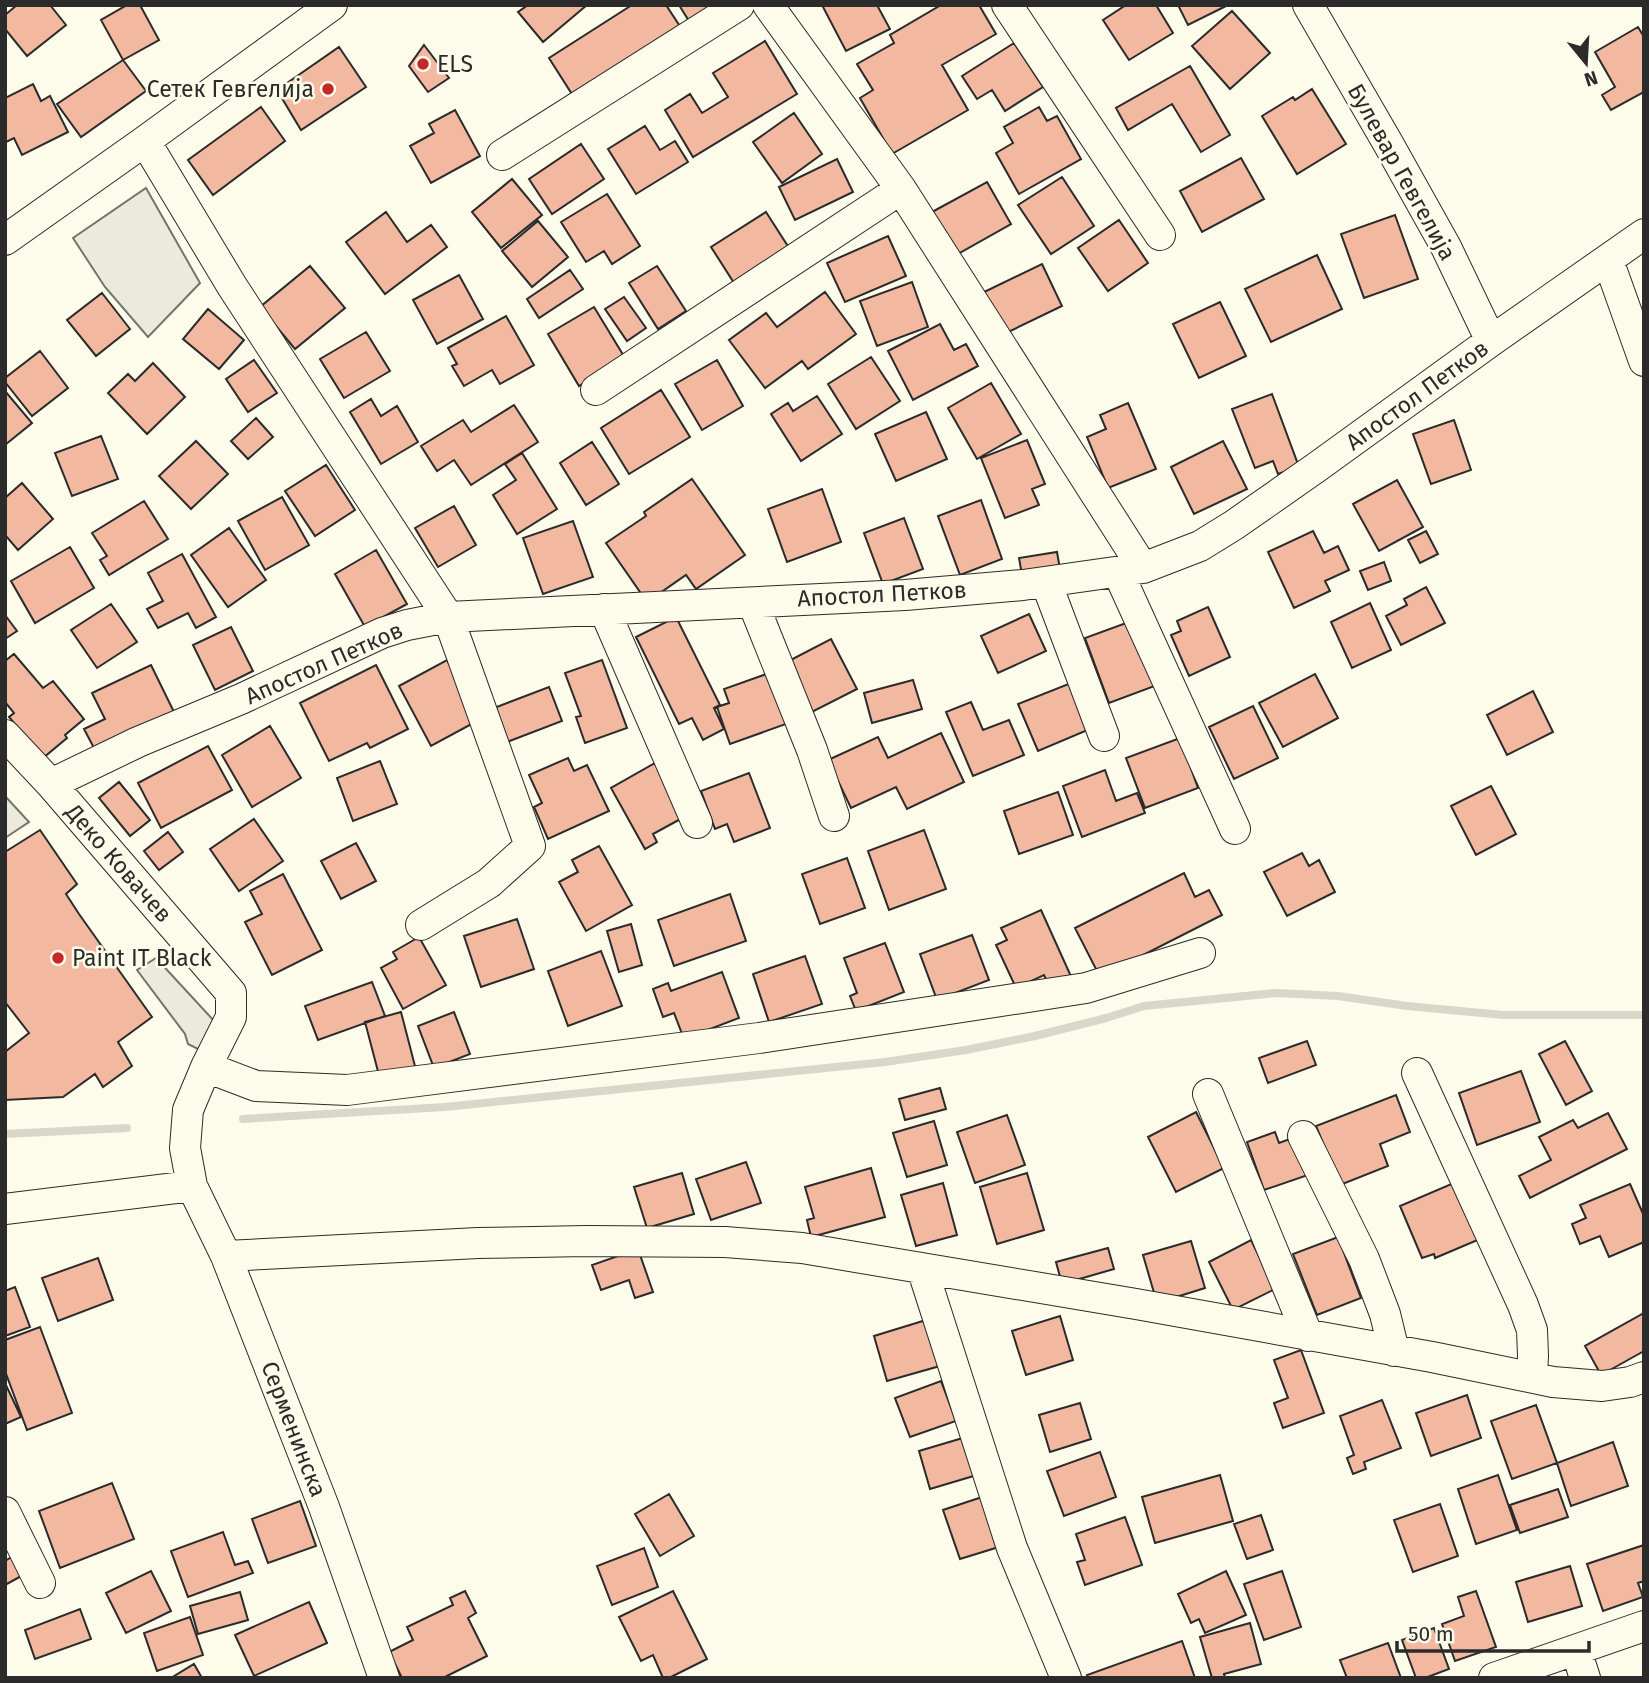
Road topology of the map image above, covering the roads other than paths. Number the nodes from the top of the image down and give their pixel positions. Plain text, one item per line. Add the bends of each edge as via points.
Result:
1 (332, 5) edge
2 (739, 5) edge
3 (768, 5) edge
4 (1007, 5) edge
5 (1308, 5) edge
6 (145, 141) junction
7 (502, 155) dead end
8 (901, 189) junction
9 (1644, 234) edge
10 (1160, 235) dead end
11 (5, 240) edge
12 (1608, 260) junction
13 (1491, 341) junction
14 (1644, 361) edge
15 (596, 390) dead end
16 (1130, 570) junction
17 (1046, 582) junction
18 (753, 603) junction
19 (604, 608) junction
20 (448, 617) junction
21 (5, 735) edge
22 (1104, 736) dead end
23 (51, 784) junction
24 (834, 816) dead end
25 (696, 823) dead end
26 (1235, 829) dead end
27 (421, 925) dead end
28 (1200, 953) dead end
29 (231, 993) joint
30 (206, 1067) junction
31 (1417, 1073) dead end
32 (1208, 1094) dead end
33 (1303, 1136) dead end
34 (192, 1186) junction
35 (5, 1209) edge
36 (226, 1256) junction
37 (922, 1268) junction
38 (1308, 1336) junction
39 (1394, 1351) junction
40 (1532, 1376) junction
41 (1644, 1377) edge
42 (5, 1512) edge
43 (40, 1583) dead end
44 (1644, 1626) edge
45 (1581, 1664) edge
46 (384, 1678) edge
47 (1066, 1678) edge
48 (1494, 1678) edge

1 - 6 street
2 - 7 street
3 - 8 street
4 - 10 street
5 - 13 street, Булевар Гевгелија via 1447,247
6 - 11 street
6 - 20 street via 240,297
8 - 15 street
8 - 16 street
9 - 12 street, Апостол Петков
12 - 13 street, Апостол Петков
12 - 14 street
13 - 16 street, Апостол Петков via 1234,525 1200,546
16 - 17 street, Апостол Петков
16 - 26 street
17 - 18 street, Апостол Петков
17 - 22 street
18 - 19 street, Апостол Петков
18 - 24 street
19 - 20 street, Апостол Петков
19 - 25 street
20 - 23 street, Апостол Петков via 382,633
20 - 27 street via 530,846 489,883
21 - 23 street, Деко Ковачев
23 - 29 street, Деко Ковачев
28 - 30 street via 1086,988 758,1038 347,1090 256,1086
29 - 30 street, Серменинска via 231,1017
30 - 34 street, Серменинска via 186,1126
31 - 40 street via 1523,1304 1532,1329
32 - 38 street
33 - 39 street via 1364,1259
34 - 35 street
34 - 36 street, Серменинска
36 - 37 street via 478,1243 724,1242 802,1248
36 - 46 street, Серменинска via 324,1507
37 - 38 street
37 - 47 street via 1012,1548
38 - 39 street
39 - 40 street
40 - 41 street via 1602,1387
42 - 43 street
44 - 45 street
45 - 48 street

